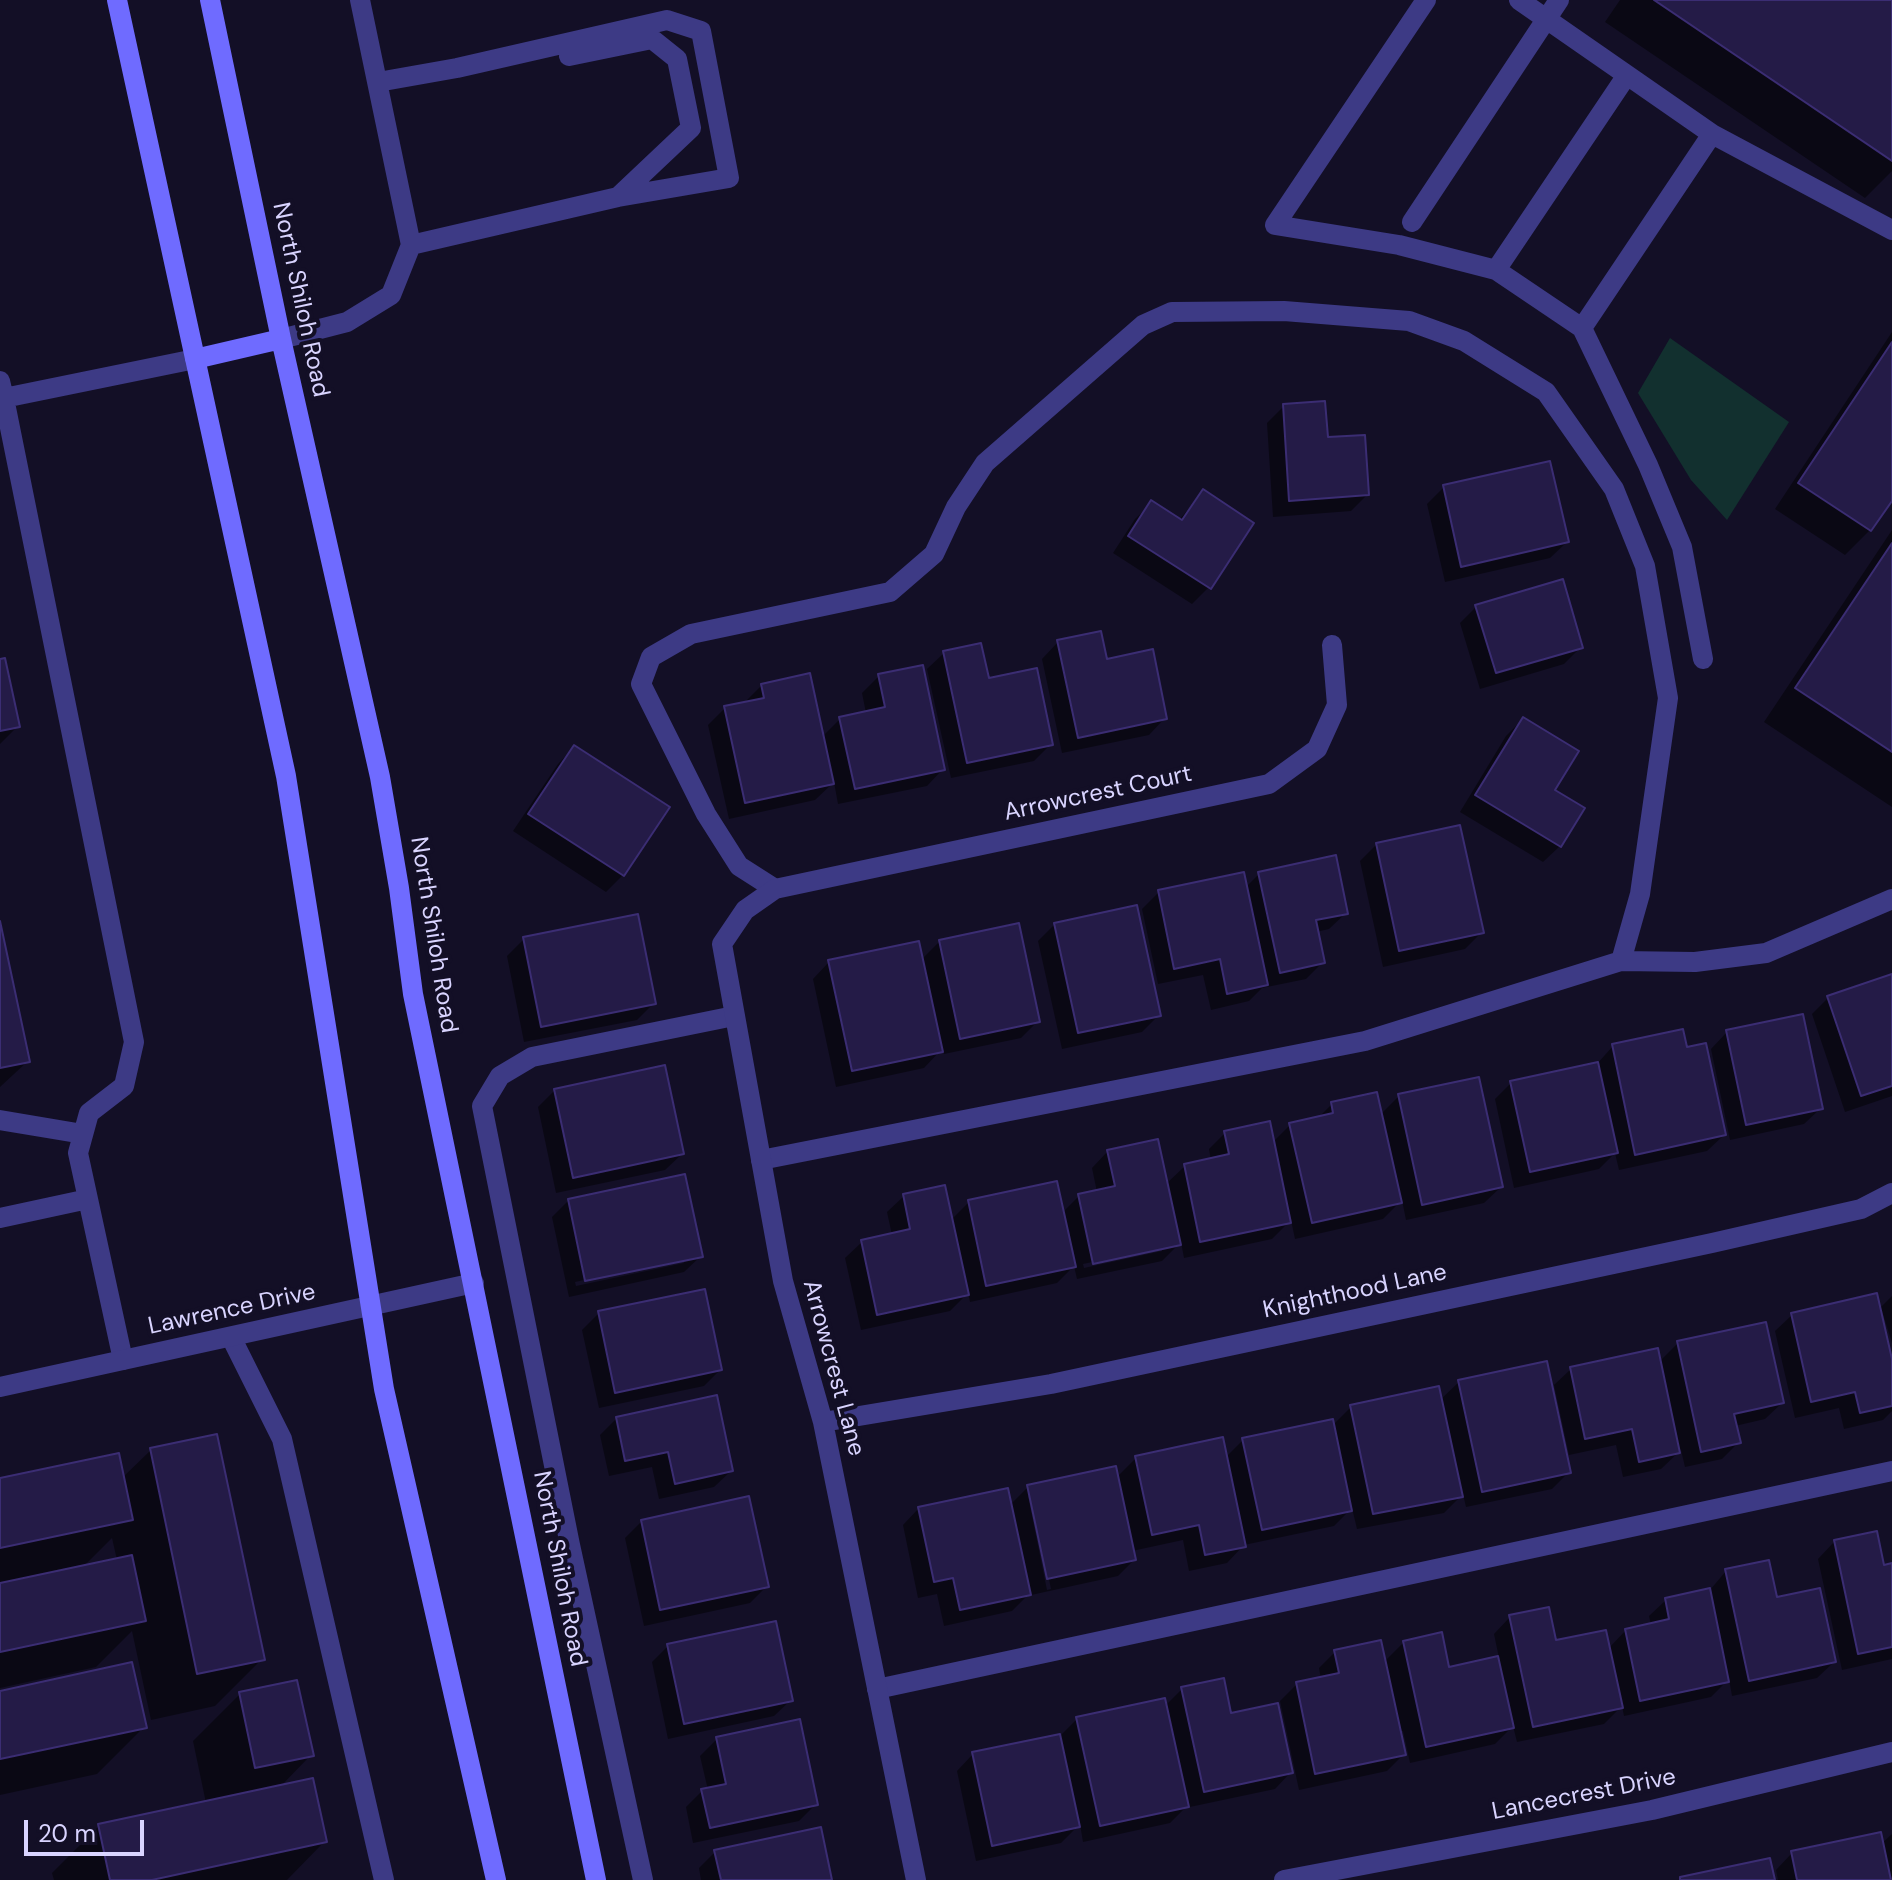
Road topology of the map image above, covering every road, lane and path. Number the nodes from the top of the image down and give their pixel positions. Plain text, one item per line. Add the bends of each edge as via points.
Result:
1 (117, 0) edge
2 (210, 0) edge
3 (360, 0) edge
4 (1426, 0) edge
5 (1519, 0) edge
6 (1559, 0) edge
7 (1547, 19) junction
8 (457, 68) junction
9 (1627, 75) junction
10 (378, 82) junction
11 (1712, 134) junction
12 (618, 197) junction
13 (1412, 222) dead end
14 (1892, 230) edge
15 (411, 245) junction
16 (1496, 270) junction
17 (1582, 328) junction
18 (281, 339) junction
19 (195, 359) junction
20 (2, 390) edge
21 (1332, 645) dead end
22 (1703, 659) dead end
23 (775, 889) junction
24 (1892, 899) edge
25 (1621, 961) junction
26 (734, 1016) junction
27 (0, 1120) edge
28 (83, 1134) junction
29 (761, 1160) junction
30 (1892, 1193) edge
31 (88, 1199) junction
32 (0, 1218) edge
33 (474, 1283) junction
34 (369, 1306) junction
35 (231, 1337) junction
36 (123, 1360) junction
37 (0, 1387) edge
38 (823, 1422) junction
39 (1892, 1471) edge
40 (877, 1689) junction
41 (1892, 1752) edge
42 (384, 1880) edge
43 (496, 1880) edge
44 (596, 1880) edge
45 (643, 1880) edge
46 (916, 1880) edge
47 (1284, 1880) edge

1 - 19 main road
2 - 18 main road, North Shiloh Road
3 - 10 street
4 - 16 street via 1275,225 1399,245
5 - 7 street
6 - 7 street
7 - 9 street
7 - 13 street
8 - 10 street
8 - 12 street via 497,71 652,39 665,49 677,59 691,128
8 - 12 street via 667,20 701,31 729,178
9 - 11 street
9 - 16 street
10 - 15 street
11 - 14 street
11 - 17 street
12 - 15 street
15 - 18 street via 391,295 347,322
16 - 17 street
17 - 22 street via 1682,547
18 - 19 main road
18 - 33 main road, North Shiloh Road via 380,777 413,994
19 - 20 street
19 - 34 main road via 286,776
20 - 28 street via 134,1042 124,1086 89,1113
21 - 23 street, Arrowcrest Court via 1337,705 1317,749 1269,784
23 - 25 street via 739,866 706,814 641,684 651,657 691,634 890,592 934,554 985,463 1143,325 1172,312 1284,311 1409,321 1464,341 1546,392 1614,489 1645,566 1668,698 1640,894
23 - 26 street, Arrowcrest Lane via 745,910 722,944
24 - 25 street via 1766,953 1695,962
25 - 29 street via 1365,1041
26 - 29 street, Arrowcrest Lane
26 - 45 street via 532,1057 500,1076 482,1106
27 - 28 street
28 - 31 street via 78,1153
29 - 38 street, Arrowcrest Lane via 783,1281
30 - 38 street, Knighthood Lane via 1861,1209 1697,1246 1051,1384
31 - 32 street
31 - 36 street
33 - 34 street, Lawrence Drive
33 - 44 main road, North Shiloh Road
34 - 35 street, Lawrence Drive
34 - 43 main road
35 - 36 street, Lawrence Drive
35 - 42 street via 282,1439
36 - 37 street, Lawrence Drive
38 - 40 street, Arrowcrest Lane
39 - 40 street
40 - 46 street, Arrowcrest Lane
41 - 47 street, Lancecrest Drive via 1652,1810

